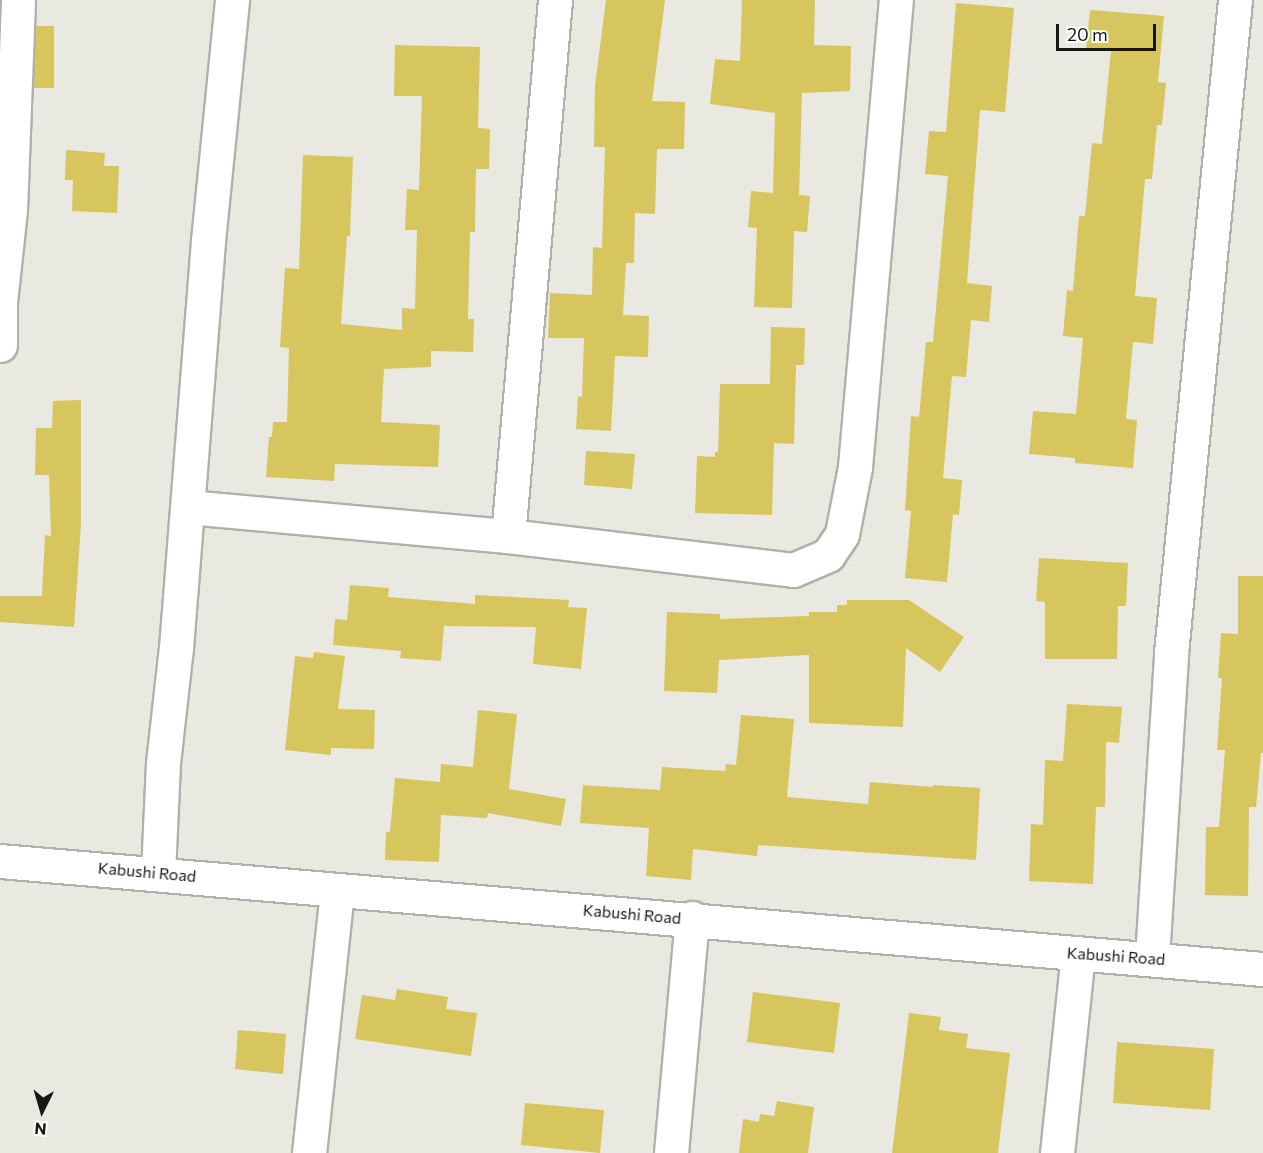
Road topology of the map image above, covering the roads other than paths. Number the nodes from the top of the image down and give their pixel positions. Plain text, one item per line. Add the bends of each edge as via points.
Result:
1 (18, 0) edge
2 (232, 0) edge
3 (555, 0) edge
4 (896, 0) edge
5 (1235, 0) edge
6 (7, 82) edge
7 (0, 345) edge
8 (188, 507) junction
9 (508, 536) junction
10 (0, 861) edge
11 (158, 873) junction
12 (337, 890) junction
13 (692, 918) junction
14 (1078, 954) junction
15 (1152, 958) junction
16 (1263, 969) edge
17 (309, 1153) edge
18 (671, 1153) edge
19 (1057, 1153) edge

1 - 6 street
2 - 8 street
3 - 9 street
4 - 9 street via 855,467 842,534 828,555 793,570
5 - 15 street via 1171,653
6 - 7 street via 10,210 0,302
8 - 9 street
8 - 11 street via 163,764
10 - 11 street, Kabushi Road
11 - 12 street, Kabushi Road
12 - 13 street, Kabushi Road
12 - 17 street
13 - 14 street, Kabushi Road
13 - 18 street
14 - 15 street, Kabushi Road
14 - 19 street
15 - 16 street, Kabushi Road

